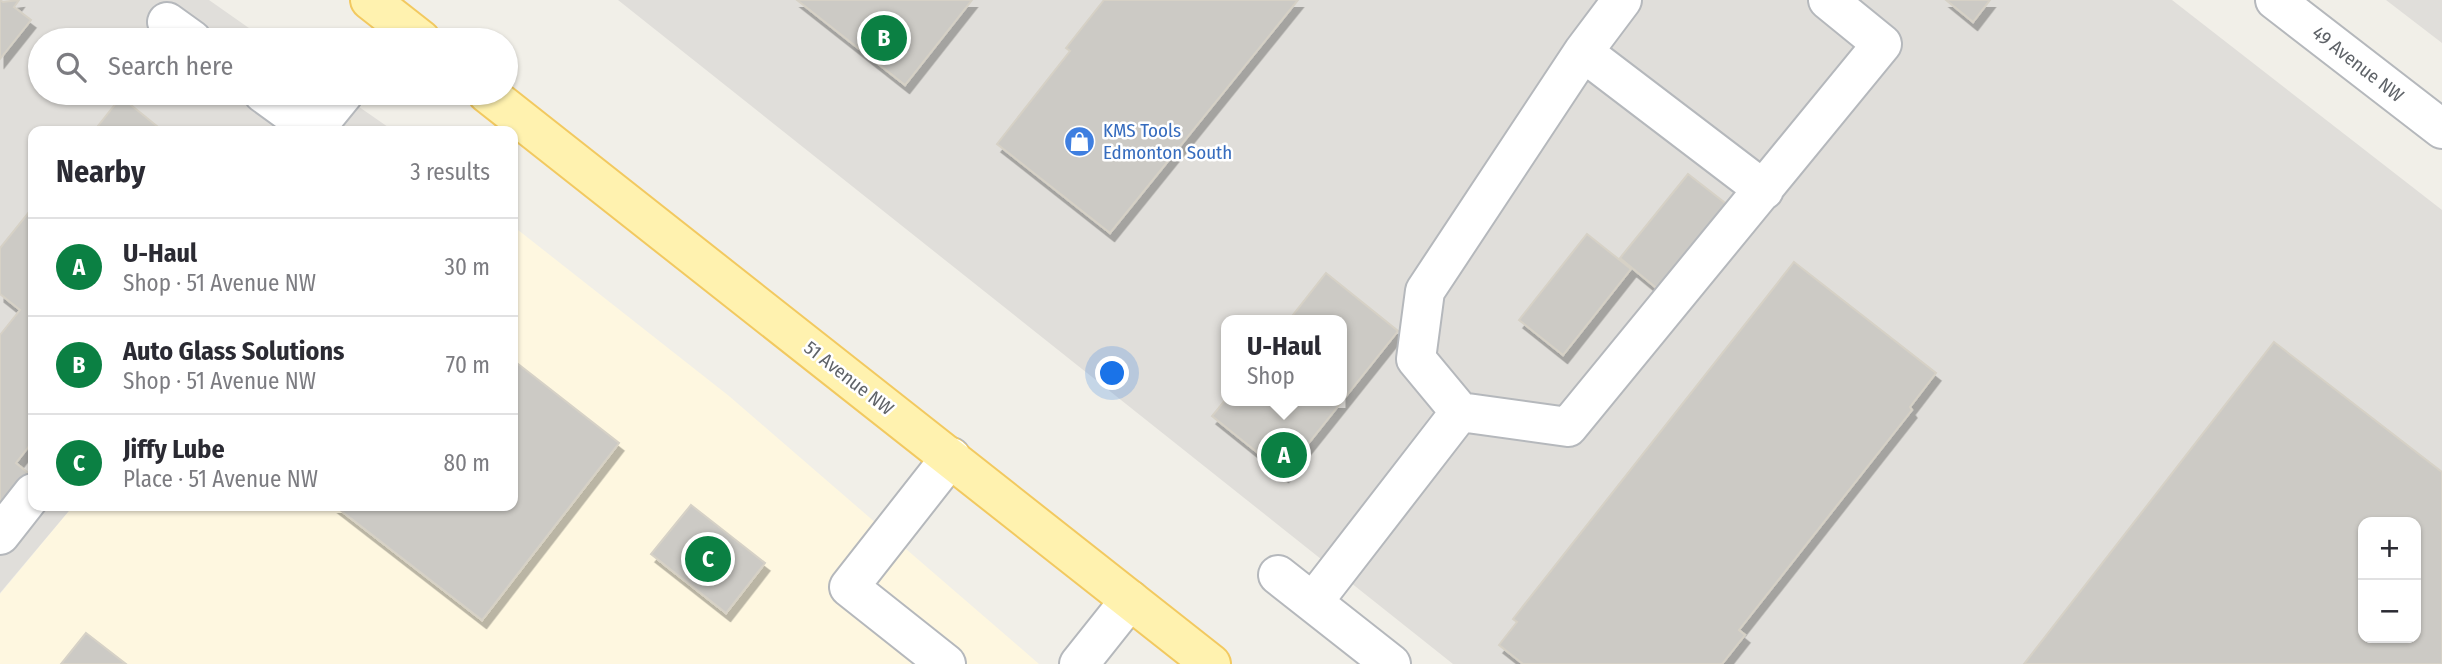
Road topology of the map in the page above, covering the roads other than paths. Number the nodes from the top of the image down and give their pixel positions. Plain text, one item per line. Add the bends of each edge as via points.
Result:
1 (1622, 0) edge
2 (1828, 0) edge
3 (2275, 0) edge
4 (1583, 52) junction
5 (279, 105) edge
6 (335, 105) edge
7 (502, 105) edge
8 (2437, 115) edge
9 (307, 126) edge
10 (318, 126) edge
11 (1764, 190) junction
12 (1460, 412) junction
13 (951, 457) junction
14 (28, 499) edge
15 (0, 535) edge
16 (1278, 575) dead end
17 (1130, 600) junction
18 (1313, 602) junction
19 (1201, 661) edge
20 (946, 664) edge
21 (1079, 664) edge
22 (1391, 664) edge

1 - 4 street
2 - 11 street via 1882,44
3 - 8 street, 49 Avenue NW
4 - 11 street
4 - 12 street via 1425,290 1416,359
5 - 9 street
6 - 10 street
7 - 13 main road, 51 Avenue NW
11 - 12 street via 1567,427
12 - 18 street
13 - 17 main road, 51 Avenue NW
13 - 20 street via 849,587
14 - 15 street
16 - 18 street
17 - 19 main road, 51 Avenue NW
17 - 21 street
18 - 22 street

